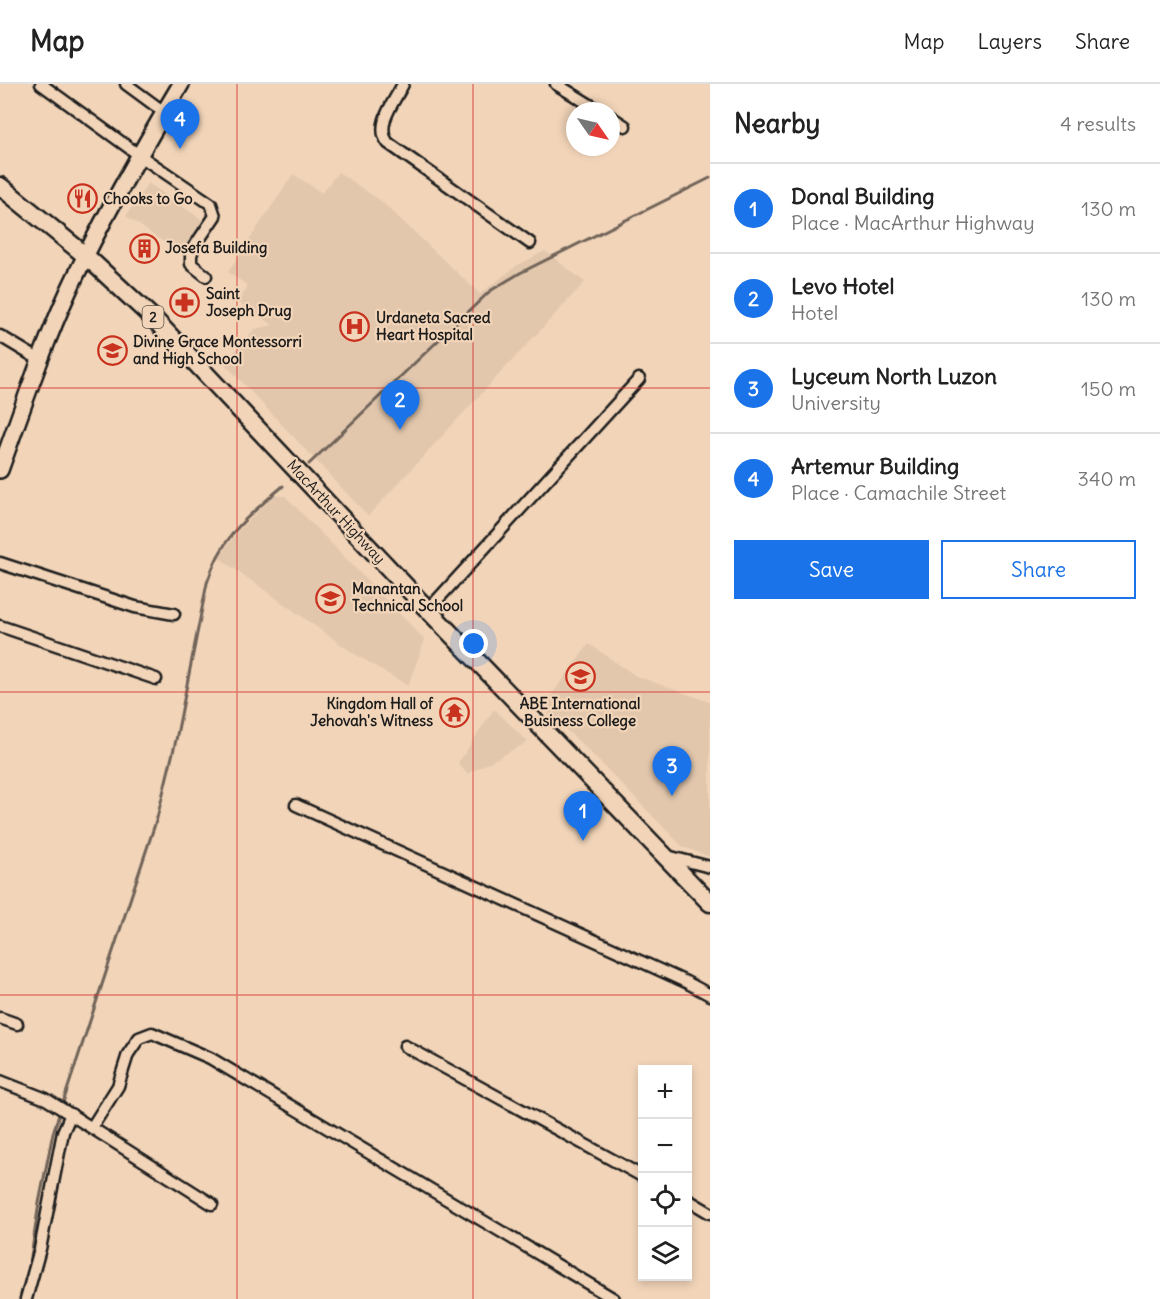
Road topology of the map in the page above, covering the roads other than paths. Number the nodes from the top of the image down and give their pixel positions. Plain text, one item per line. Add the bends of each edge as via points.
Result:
1 (41, 84) edge
2 (126, 84) edge
3 (181, 84) edge
4 (403, 84) edge
5 (556, 84) edge
6 (574, 88) edge
7 (590, 102) edge
8 (164, 112) junction
9 (620, 123) edge
10 (625, 126) dead end
11 (139, 155) junction
12 (0, 186) edge
13 (530, 243) dead end
14 (86, 256) junction
15 (206, 276) dead end
16 (0, 336) edge
17 (40, 360) junction
18 (639, 379) dead end
19 (0, 470) edge
20 (0, 563) edge
21 (428, 610) junction
22 (174, 614) dead end
23 (0, 626) edge
24 (156, 680) dead end
25 (296, 805) dead end
26 (664, 855) junction
27 (710, 867) edge
28 (710, 903) edge
29 (710, 995) edge
30 (0, 1017) edge
31 (17, 1024) dead end
32 (405, 1046) dead end
33 (0, 1082) edge
34 (68, 1113) junction
35 (92, 1127) junction
36 (638, 1174) edge
37 (692, 1203) edge
38 (212, 1204) dead end
39 (710, 1213) edge
40 (26, 1299) edge
41 (614, 1299) edge

1 - 11 street
2 - 8 street
3 - 8 main road
4 - 13 street via 383,126 388,143
5 - 6 street
6 - 7 street
8 - 11 main road
9 - 10 street
11 - 14 main road
11 - 15 street via 214,208 215,216 191,255 191,264
12 - 14 main road, MacArthur Highway / 2
14 - 17 main road
14 - 21 main road, MacArthur Highway / 2 via 156,321
16 - 17 street
17 - 19 main road
18 - 21 street
20 - 22 street via 135,607
21 - 26 main road, MacArthur Highway / 2
23 - 24 street
25 - 29 street
26 - 27 street
26 - 28 main road, MacArthur Highway / 2
30 - 31 street
32 - 36 street
33 - 34 street via 46,1098
34 - 35 street
34 - 40 street
35 - 38 street
35 - 41 street via 118,1086 128,1054 139,1038 152,1033 210,1058
37 - 39 street

